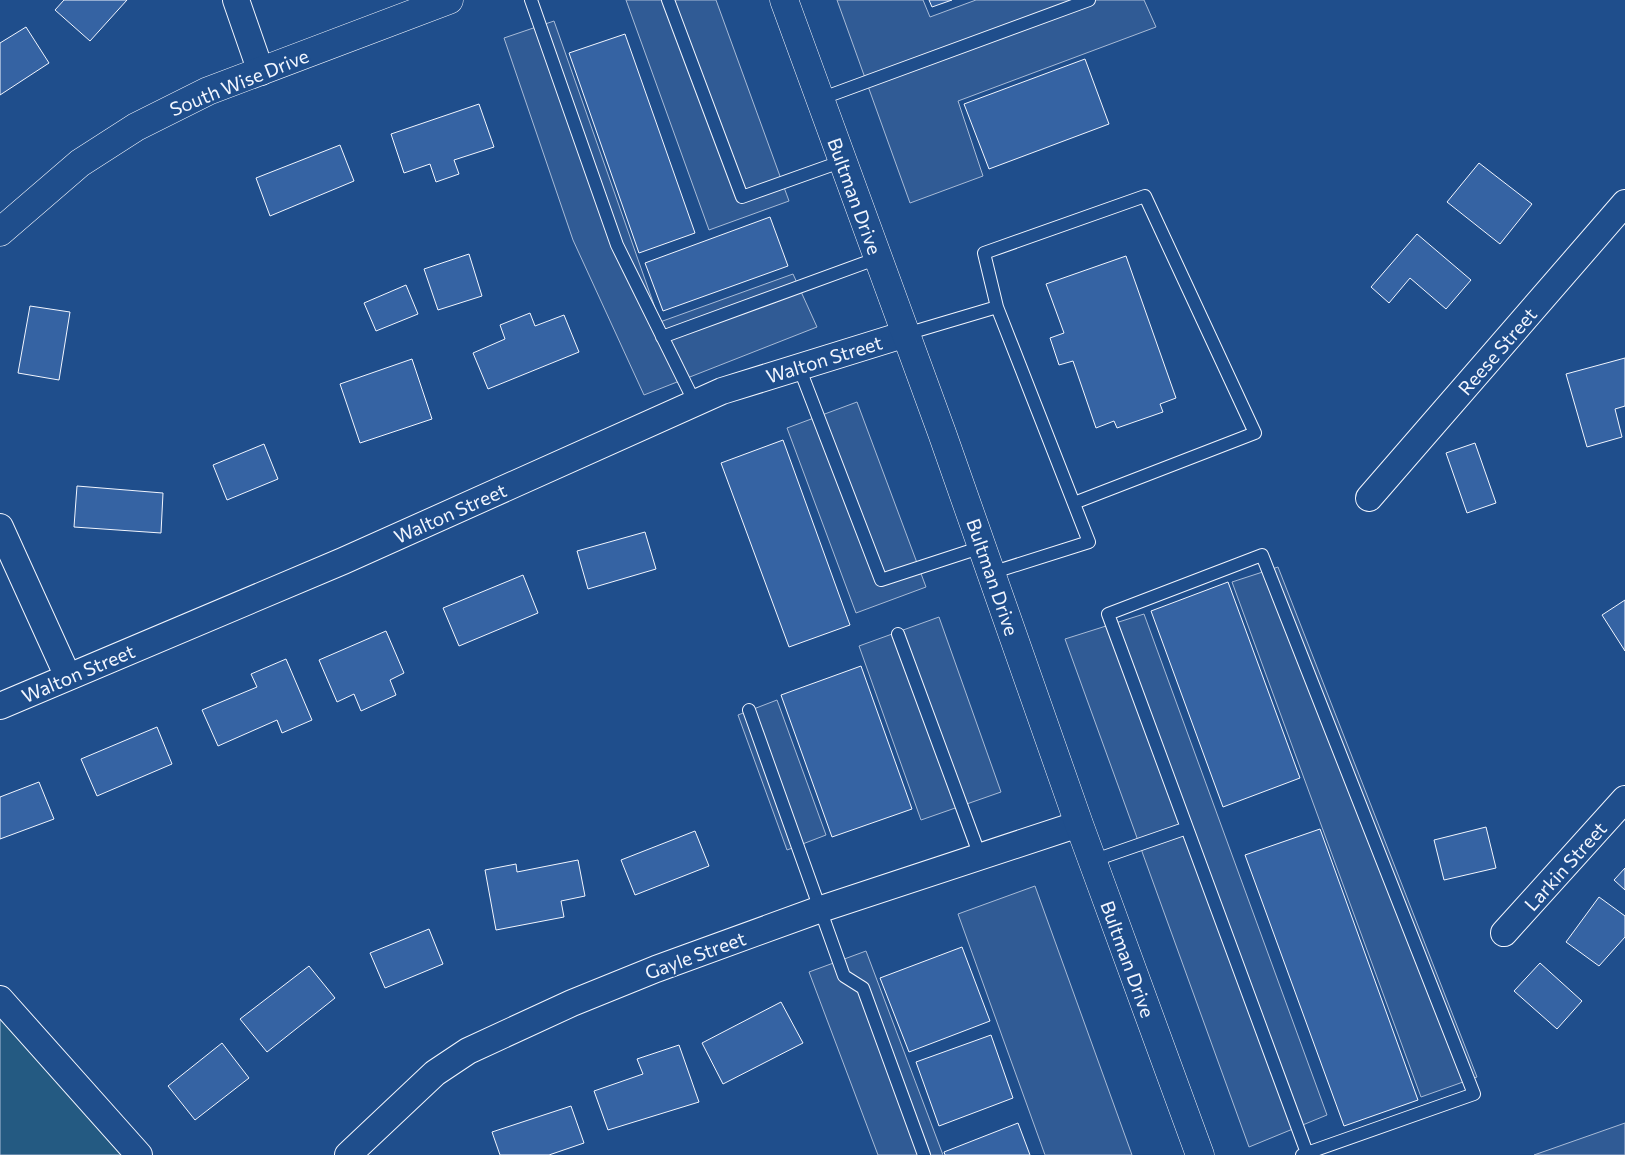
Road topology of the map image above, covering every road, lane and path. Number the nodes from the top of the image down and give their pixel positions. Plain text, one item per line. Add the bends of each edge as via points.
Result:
1 (236, 0) edge
2 (449, 0) edge
3 (531, 0) edge
4 (668, 0) edge
5 (784, 0) edge
6 (1090, 0) edge
7 (261, 72) junction
8 (820, 99) junction
9 (843, 161) junction
10 (1625, 203) edge
11 (0, 232) edge
12 (878, 258) junction
13 (997, 307) junction
14 (906, 334) junction
15 (662, 337) junction
16 (799, 367) junction
17 (695, 403) junction
18 (1369, 498) dead end
19 (1074, 504) junction
20 (0, 527) edge
21 (982, 547) junction
22 (991, 574) junction
23 (898, 634) dead end
24 (68, 677) junction
25 (0, 706) edge
26 (749, 710) dead end
27 (1625, 799) edge
28 (1079, 824) junction
29 (1188, 828) junction
30 (980, 856) junction
31 (1092, 861) junction
32 (821, 909) junction
33 (1504, 933) dead end
34 (0, 999) edge
35 (1305, 1154) edge
36 (139, 1155) edge
37 (348, 1155) edge
38 (924, 1155) edge
39 (1200, 1155) edge

1 - 7 street
2 - 7 main road, South Wise Drive
3 - 15 lane via 616,246
4 - 9 lane via 742,197
5 - 8 main road, Bultman Drive
6 - 8 lane
7 - 11 main road, South Wise Drive via 208,91 136,128 80,163
8 - 9 main road, Bultman Drive
9 - 12 main road, Bultman Drive
10 - 18 street, Reese Street
12 - 14 main road, Bultman Drive
12 - 15 lane
13 - 14 lane
13 - 19 lane
13 - 19 lane via 984,254 1145,196 1255,433
14 - 16 street, Walton Street
14 - 21 main road, Bultman Drive
15 - 17 lane
16 - 17 street, Walton Street via 722,391
16 - 21 lane via 881,580
17 - 24 street, Walton Street via 344,562
19 - 22 lane via 1089,542
20 - 24 street
21 - 22 main road, Bultman Drive
22 - 28 main road, Bultman Drive
23 - 30 lane
24 - 25 street, Walton Street
26 - 32 lane
27 - 33 street, Larkin Street
28 - 30 street, Gayle Street
28 - 31 main road, Bultman Drive
29 - 31 lane
29 - 35 lane
29 - 35 lane via 1108,614 1262,555 1474,1094
30 - 32 street, Gayle Street
31 - 39 main road, Bultman Drive
32 - 37 street, Gayle Street via 647,972 468,1051 435,1073
32 - 38 lane via 844,976 863,988
34 - 36 street

